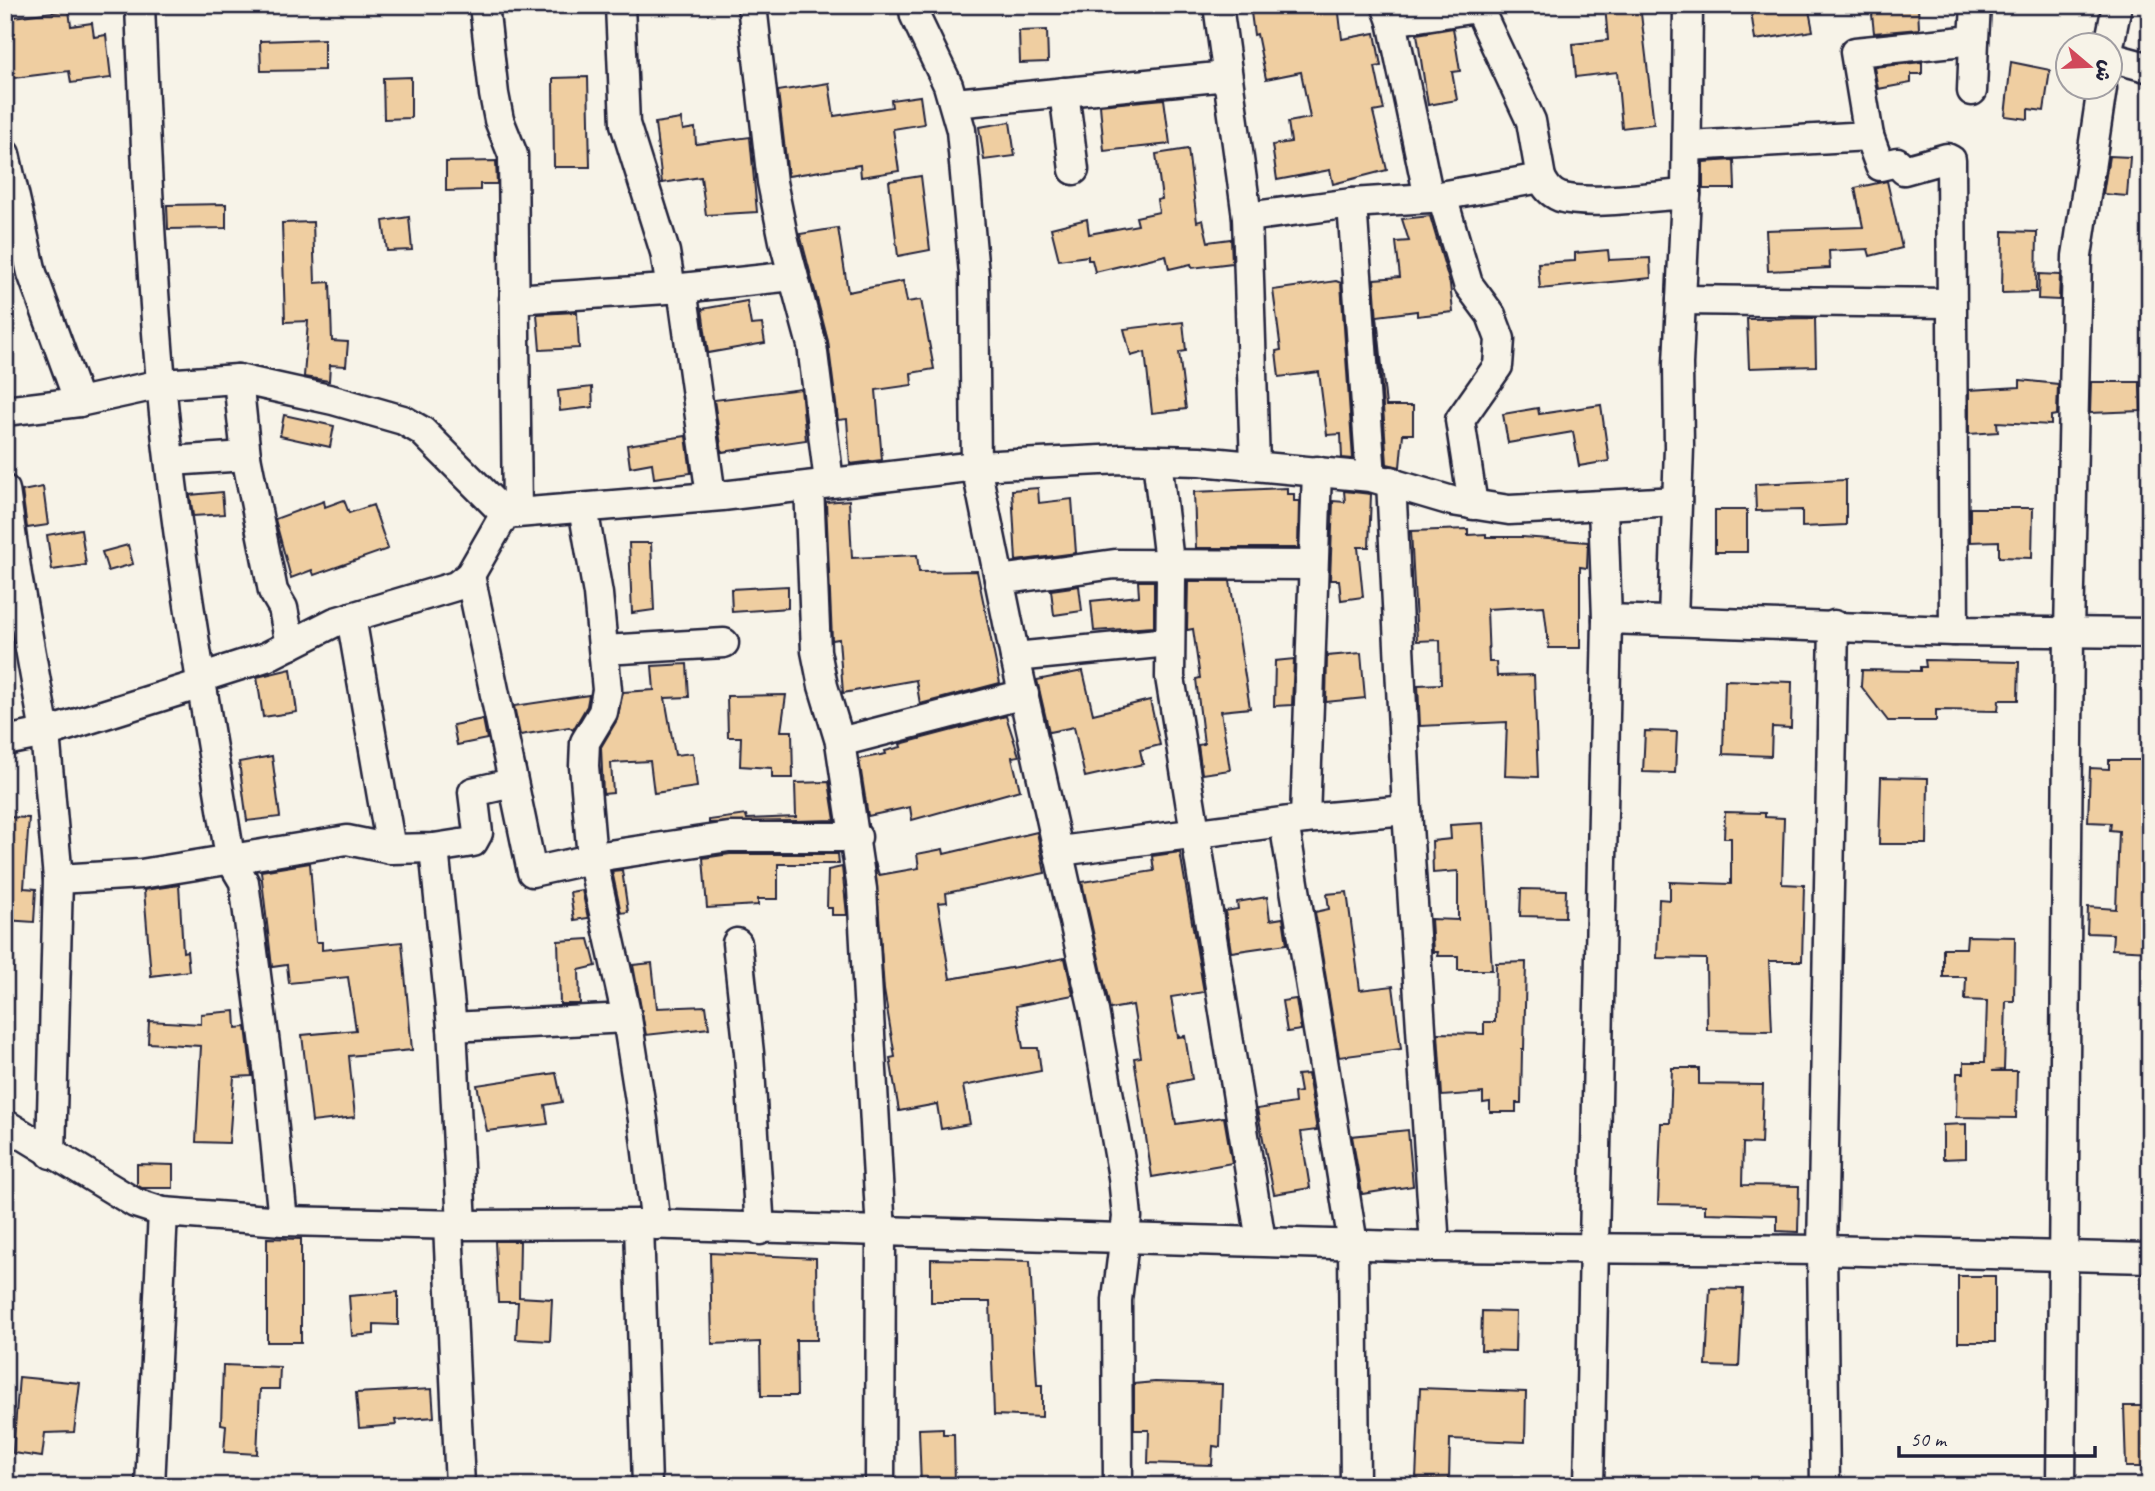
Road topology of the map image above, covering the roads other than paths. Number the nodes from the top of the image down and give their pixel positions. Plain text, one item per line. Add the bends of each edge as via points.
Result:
1 (140, 5) edge
2 (484, 5) edge
3 (620, 5) edge
4 (752, 5) edge
5 (913, 5) edge
6 (1218, 5) edge
7 (1688, 5) edge
8 (1976, 5) edge
9 (2116, 5) edge
10 (1477, 7) edge
11 (1389, 13) edge
12 (2111, 32) edge
13 (1974, 40) junction
14 (2124, 61) edge
15 (2150, 68) edge
16 (1227, 76) junction
17 (1972, 91) dead end
18 (1064, 92) junction
19 (2100, 102) edge
20 (955, 103) junction
21 (1869, 136) junction
22 (1688, 146) junction
23 (5, 154) edge
24 (1074, 170) dead end
25 (1541, 178) junction
26 (1686, 194) junction
27 (1436, 197) junction
28 (1352, 203) junction
29 (1247, 217) junction
30 (793, 276) junction
31 (676, 288) junction
32 (514, 299) junction
33 (1681, 300) junction
34 (1950, 303) junction
35 (238, 379) junction
36 (161, 384) junction
37 (79, 402) junction
38 (5, 411) edge
39 (246, 456) junction
40 (1157, 460) junction
41 (171, 461) junction
42 (976, 466) junction
43 (1255, 466) junction
44 (1317, 471) junction
45 (1381, 479) junction
46 (819, 484) junction
47 (5, 490) edge
48 (711, 496) junction
49 (1677, 501) junction
50 (1474, 505) junction
51 (1603, 507) junction
52 (583, 508) junction
53 (510, 514) junction
54 (1168, 564) junction
55 (1314, 565) junction
56 (470, 575) junction
57 (999, 580) junction
58 (351, 617) junction
59 (1607, 619) junction
60 (1673, 620) junction
61 (1834, 625) junction
62 (1954, 631) junction
63 (2069, 633) junction
64 (2150, 633) edge
65 (1169, 642) junction
66 (724, 643) dead end
67 (290, 645) junction
68 (604, 650) junction
69 (1015, 657) junction
70 (201, 681) junction
71 (1024, 694) junction
72 (45, 733) junction
73 (5, 741) edge
74 (840, 742) junction
75 (512, 783) junction
76 (1407, 810) junction
77 (1294, 821) junction
78 (1195, 834) junction
79 (857, 837) junction
80 (434, 848) junction
81 (391, 849) junction
82 (1060, 851) junction
83 (592, 858) junction
84 (231, 860) junction
85 (58, 879) junction
86 (737, 943) dead end
87 (626, 1018) junction
88 (452, 1027) junction
89 (5, 1124) edge
90 (51, 1154) junction
91 (163, 1212) junction
92 (283, 1222) junction
93 (648, 1224) junction
94 (455, 1225) junction
95 (760, 1230) junction
96 (881, 1233) junction
97 (1125, 1239) junction
98 (1261, 1241) junction
99 (1353, 1244) junction
100 (1435, 1247) junction
101 (1592, 1247) junction
102 (1822, 1250) junction
103 (2062, 1256) junction
104 (2150, 1258) edge
105 (150, 1486) edge
106 (460, 1486) edge
107 (647, 1486) edge
108 (880, 1486) edge
109 (1118, 1486) edge
110 (1354, 1486) edge
111 (1589, 1486) edge
112 (1825, 1486) edge
113 (2061, 1486) edge

1 - 36 street
2 - 32 street via 499,120 513,155
3 - 31 street via 625,124
4 - 30 street via 772,182
5 - 20 street
6 - 16 street
7 - 22 street
8 - 13 street
9 - 12 street
10 - 11 street
10 - 25 street via 1531,121
11 - 27 street
13 - 17 street
13 - 21 street via 1855,52
14 - 15 street
16 - 18 street
16 - 29 street
18 - 20 street
18 - 24 street
19 - 63 street via 2077,256
20 - 42 street via 971,229
21 - 22 street
21 - 34 street via 1880,166 1897,162 1904,170 1951,160
22 - 26 street
23 - 37 street via 32,273
25 - 26 street via 1548,190 1560,197 1578,199
25 - 27 street
26 - 33 street
27 - 28 street
27 - 50 street via 1468,284 1492,315 1500,339 1498,366 1460,420
28 - 29 street
28 - 45 street
29 - 43 street
30 - 31 street
30 - 46 street via 812,345
31 - 32 street
31 - 48 street
32 - 53 street
33 - 34 street
33 - 49 street
34 - 62 street
35 - 36 street
35 - 39 street
35 - 53 street via 403,420 422,431
36 - 37 street
36 - 41 street
37 - 38 street
39 - 41 street
39 - 67 street via 272,591 283,608
40 - 42 street
40 - 43 street
40 - 54 street
41 - 70 street
42 - 46 street
42 - 57 street
43 - 44 street
44 - 45 street
44 - 55 street
45 - 50 street
45 - 76 street
46 - 48 street
46 - 74 street via 817,651
47 - 72 street
48 - 52 street
49 - 51 street
49 - 60 street
50 - 51 street via 1508,510
51 - 59 street
52 - 53 street
52 - 68 street
53 - 56 street
54 - 55 street
54 - 57 street via 1115,564
54 - 65 street
55 - 77 street
56 - 58 street via 449,590
56 - 75 street
57 - 69 street
58 - 67 street
58 - 81 street
59 - 60 street
59 - 101 street
60 - 61 street
61 - 62 street
61 - 102 street
62 - 63 street
63 - 64 street
63 - 103 street
65 - 69 street
65 - 78 street via 1170,677
66 - 68 street
67 - 70 street
68 - 83 street via 607,703 585,742
69 - 71 street
70 - 72 street
70 - 84 street
71 - 74 street
71 - 82 street
72 - 73 street
72 - 85 street
74 - 79 street
75 - 80 street via 473,792 478,833 473,842
75 - 83 street via 532,872
76 - 77 street
76 - 100 street
77 - 78 street
77 - 99 street
78 - 82 street
78 - 98 street
79 - 83 street via 729,837
79 - 96 street
80 - 81 street
80 - 88 street
81 - 84 street via 347,840
82 - 97 street via 1123,1177
83 - 87 street
84 - 85 street via 141,874
84 - 92 street via 244,883
85 - 90 street
86 - 95 street
87 - 88 street
87 - 93 street via 643,1120
88 - 94 street
89 - 90 street
90 - 91 street via 135,1203
91 - 92 street
91 - 105 street
92 - 94 street
93 - 94 street
93 - 95 street
93 - 107 street
94 - 106 street
95 - 96 street
96 - 97 street
96 - 108 street
97 - 98 street
97 - 109 street via 1117,1300
98 - 99 street
99 - 100 street
99 - 110 street
100 - 101 street
101 - 102 street
101 - 111 street
102 - 103 street
102 - 112 street
103 - 104 street
103 - 113 street

